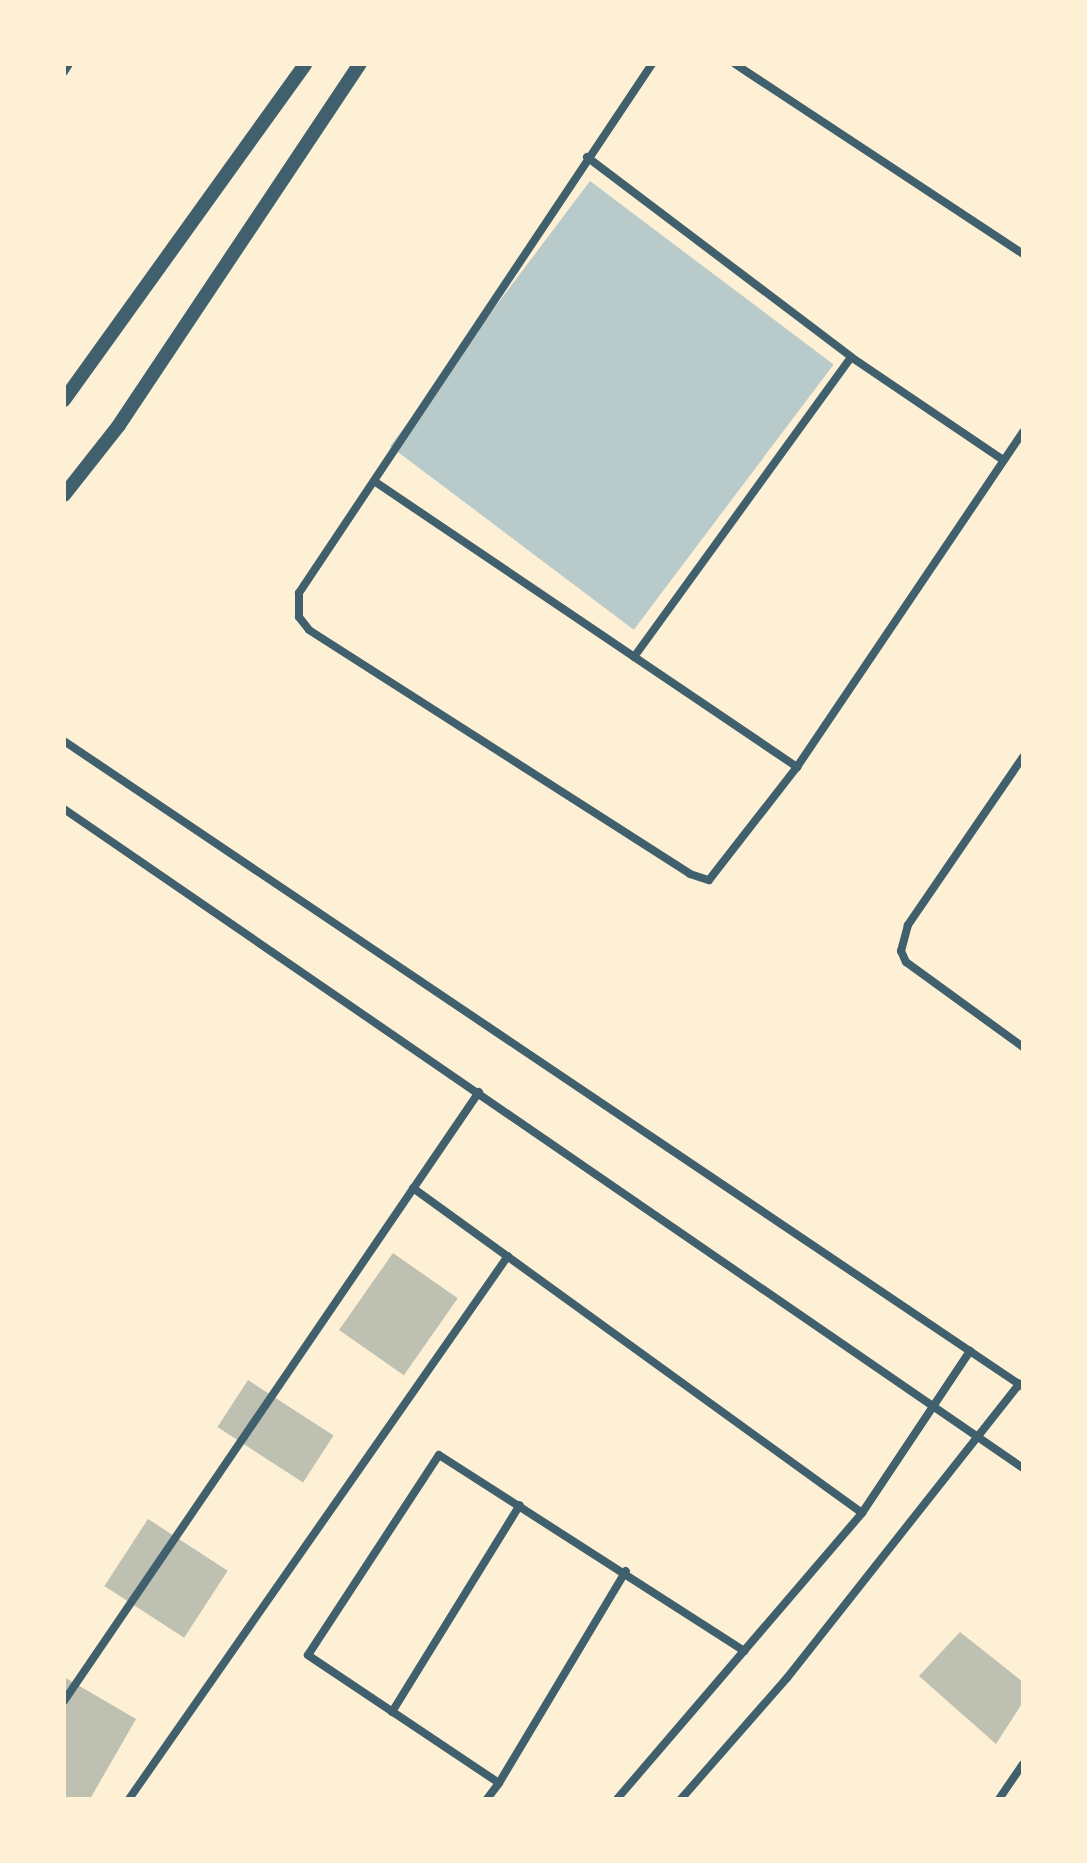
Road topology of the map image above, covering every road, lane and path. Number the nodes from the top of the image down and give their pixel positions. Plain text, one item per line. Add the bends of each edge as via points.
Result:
1 (69, 64) edge
2 (305, 64) edge
3 (360, 64) edge
4 (652, 64) edge
5 (735, 64) edge
6 (64, 72) edge
7 (587, 157) junction
8 (1023, 254) edge
9 (851, 357) junction
10 (64, 400) edge
11 (1023, 432) edge
12 (1003, 460) junction
13 (374, 481) junction
14 (64, 495) edge
15 (634, 657) junction
16 (64, 741) edge
17 (1023, 757) edge
18 (797, 767) junction
19 (64, 809) edge
20 (1023, 1047) edge
21 (479, 1092) junction
22 (413, 1188) junction
23 (508, 1256) junction
24 (970, 1351) junction
25 (1021, 1386) edge
26 (931, 1405) junction
27 (975, 1436) junction
28 (1023, 1468) edge
29 (520, 1505) junction
30 (862, 1513) junction
31 (626, 1571) junction
32 (744, 1651) junction
33 (64, 1701) edge
34 (392, 1712) junction
35 (1023, 1764) edge
36 (1019, 1778) edge
37 (499, 1783) junction
38 (129, 1799) edge
39 (487, 1799) edge
40 (617, 1799) edge
41 (681, 1799) edge
42 (999, 1799) edge

1 - 6 street
2 - 10 street
3 - 14 street via 119,425
4 - 7 street
5 - 8 street
7 - 9 street
7 - 13 street
9 - 12 street
9 - 15 street
11 - 12 street
12 - 18 street
13 - 15 street
13 - 18 street via 299,593 299,617 309,630 702,879 716,876
15 - 18 street
16 - 24 street
17 - 20 street via 908,925 901,951 906,962
19 - 21 street
21 - 22 street
21 - 26 street
22 - 23 street
22 - 33 street
23 - 30 street
23 - 38 street
24 - 25 street
24 - 26 street
25 - 27 street
26 - 27 street
26 - 30 street
27 - 28 street
27 - 41 street via 797,1666
29 - 31 street
29 - 34 street
29 - 34 street via 439,1455 308,1655
30 - 32 street
31 - 32 street
31 - 37 street
32 - 40 street
34 - 37 street
35 - 36 street
36 - 42 street
37 - 39 street

